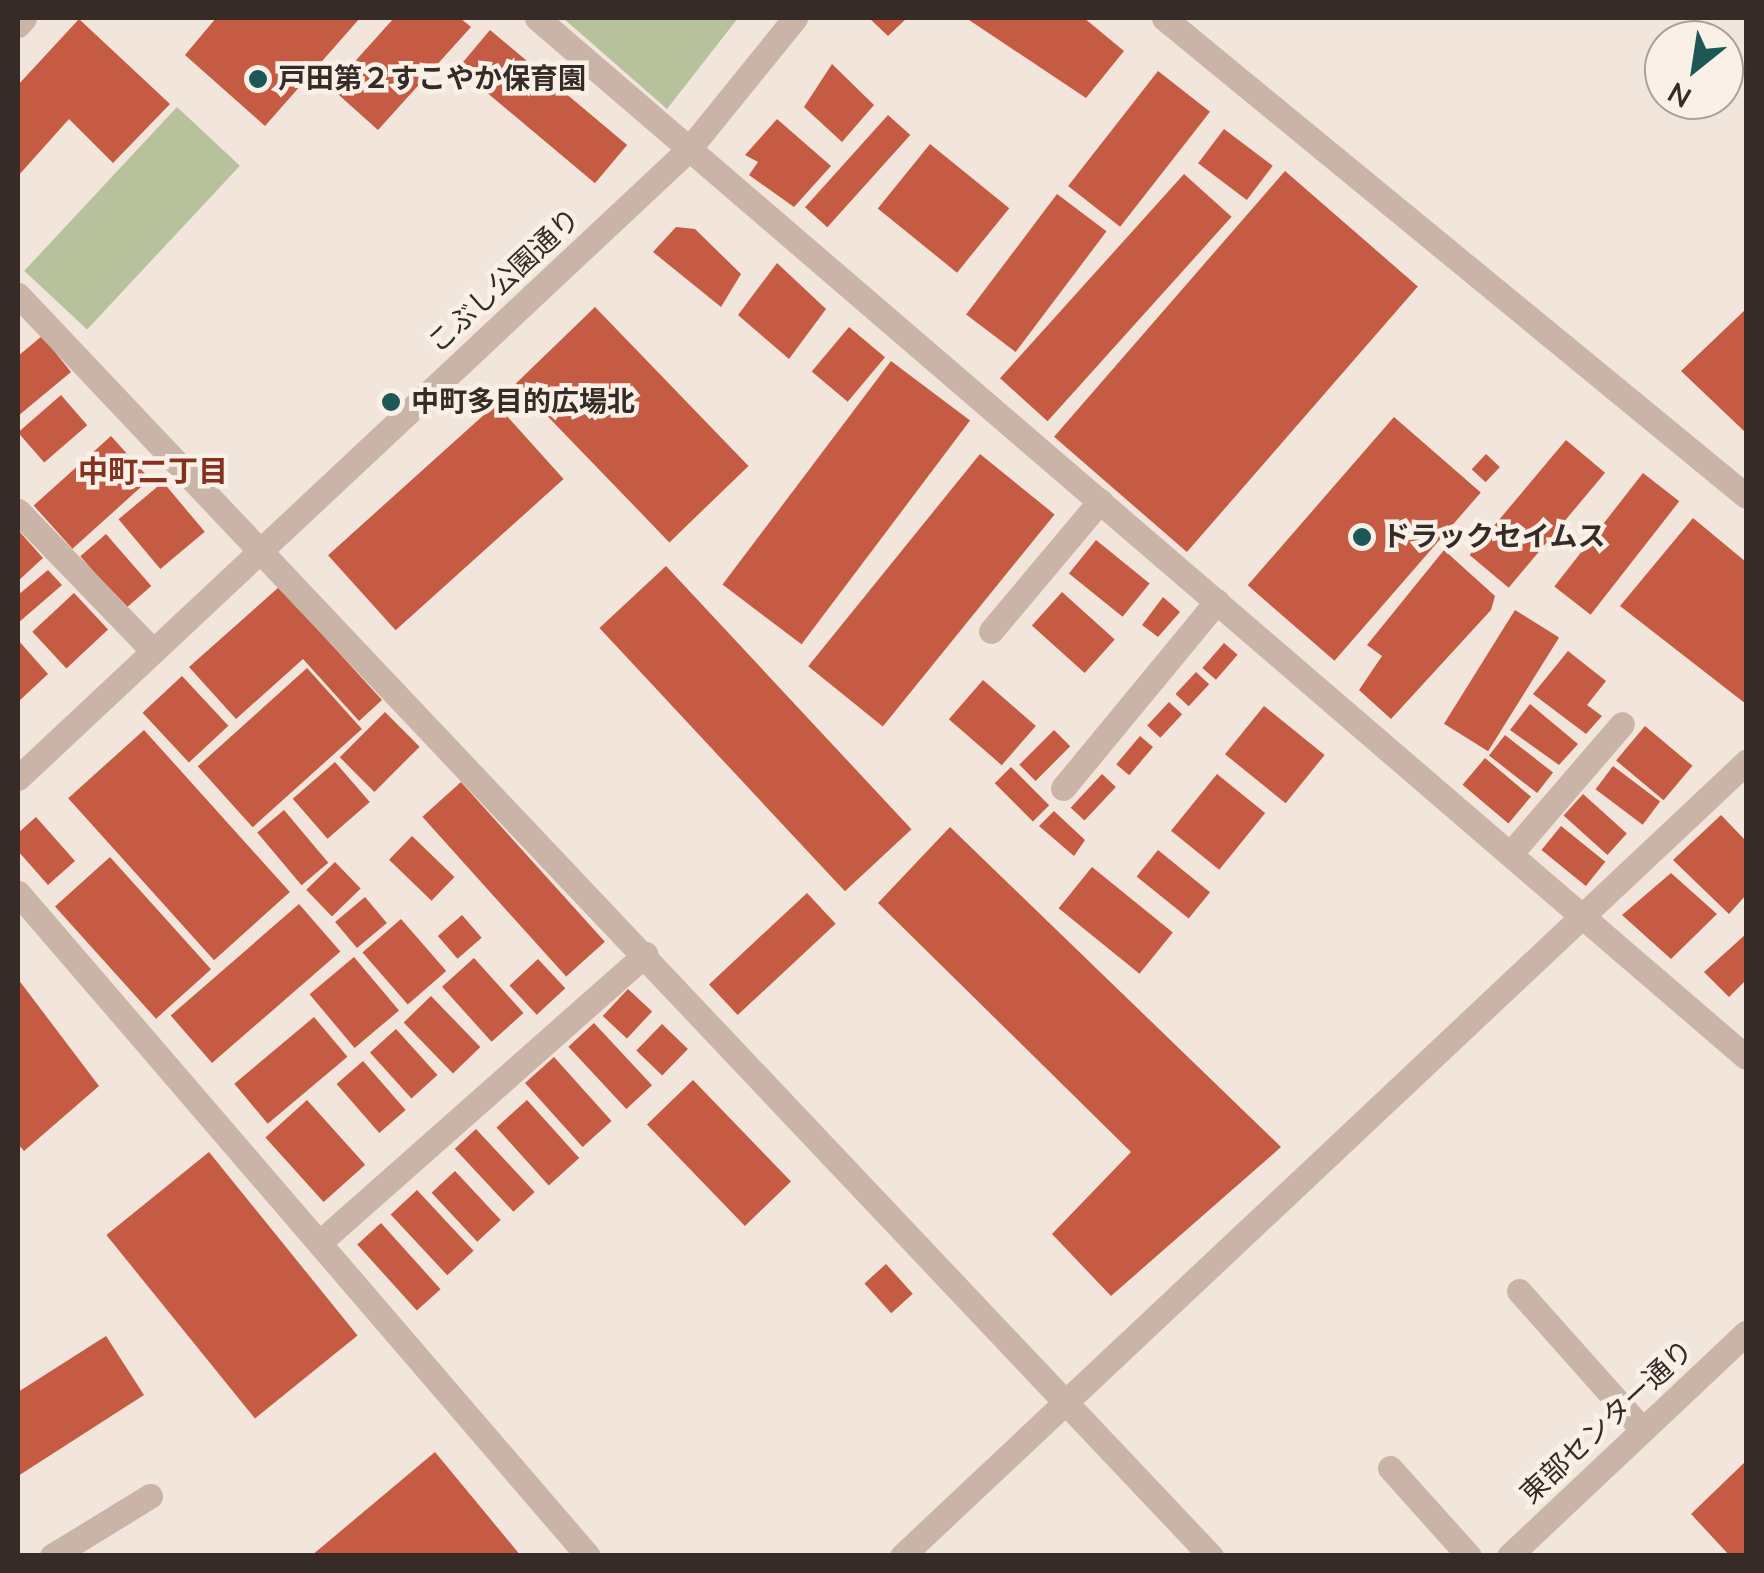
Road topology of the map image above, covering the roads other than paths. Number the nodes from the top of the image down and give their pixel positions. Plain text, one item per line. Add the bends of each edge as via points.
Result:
1 (24, 18) edge
2 (537, 18) edge
3 (796, 18) edge
4 (1164, 18) edge
5 (18, 25) edge
6 (689, 149) junction
7 (18, 294) edge
8 (1746, 496) edge
9 (1100, 501) junction
10 (18, 511) edge
11 (262, 548) junction
12 (1217, 601) junction
13 (991, 631) dead end
14 (152, 650) junction
15 (1622, 724) dead end
16 (1746, 762) edge
17 (18, 778) edge
18 (1063, 788) dead end
19 (1511, 854) junction
20 (18, 893) edge
21 (1582, 916) junction
22 (646, 954) junction
23 (1746, 1057) edge
24 (319, 1243) junction
25 (1519, 1291) dead end
26 (1746, 1333) edge
27 (1067, 1400) junction
28 (1642, 1430) junction
29 (1390, 1468) dead end
30 (150, 1496) dead end
31 (52, 1556) edge
32 (588, 1556) edge
33 (902, 1556) edge
34 (1212, 1556) edge
35 (1470, 1556) edge
36 (1509, 1556) edge

1 - 5 street
2 - 6 street
3 - 6 street, こぶし公園通り
4 - 8 street
6 - 9 street
6 - 11 street, こぶし公園通り
7 - 11 street
9 - 12 street
9 - 13 street
10 - 14 street
11 - 14 street, こぶし公園通り
11 - 22 street
12 - 18 street
12 - 19 street
14 - 17 street, こぶし公園通り
15 - 19 street
16 - 21 street
19 - 21 street
20 - 24 street
21 - 23 street
21 - 27 street
22 - 24 street
22 - 27 street
24 - 32 street
25 - 28 street
26 - 28 street, 東部センター通り
27 - 33 street
27 - 34 street
28 - 36 street, 東部センター通り
29 - 35 street
30 - 31 street

